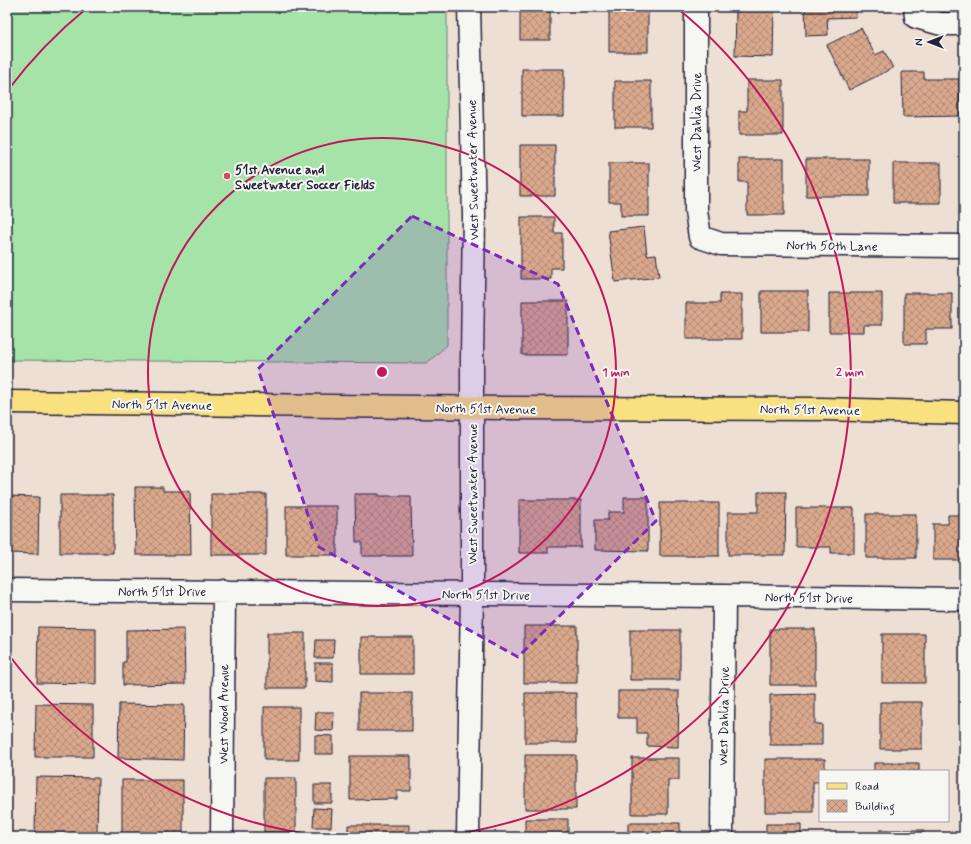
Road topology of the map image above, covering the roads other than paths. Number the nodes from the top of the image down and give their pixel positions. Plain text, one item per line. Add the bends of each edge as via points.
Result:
1 (469, 7) edge
2 (696, 7) edge
3 (916, 12) edge
4 (964, 24) edge
5 (700, 237) joint
6 (964, 246) edge
7 (7, 402) edge
8 (472, 408) junction
9 (964, 413) edge
10 (7, 590) edge
11 (224, 591) junction
12 (472, 594) junction
13 (724, 596) junction
14 (964, 599) edge
15 (222, 837) edge
16 (468, 837) edge
17 (722, 837) edge

1 - 8 street, West Sweetwater Avenue via 474,216
2 - 5 street, West Dahlia Drive via 696,211
3 - 4 street via 941,24
5 - 6 street, North 50th Lane via 720,244
7 - 8 main road, North 51st Avenue
8 - 9 main road, North 51st Avenue via 815,409
8 - 12 street, West Sweetwater Avenue
10 - 11 street, North 51st Drive
11 - 12 street, North 51st Drive
11 - 15 street, West Wood Avenue
12 - 13 street, North 51st Drive
12 - 16 street, West Sweetwater Avenue
13 - 14 street, North 51st Drive
13 - 17 street, West Dahlia Drive

